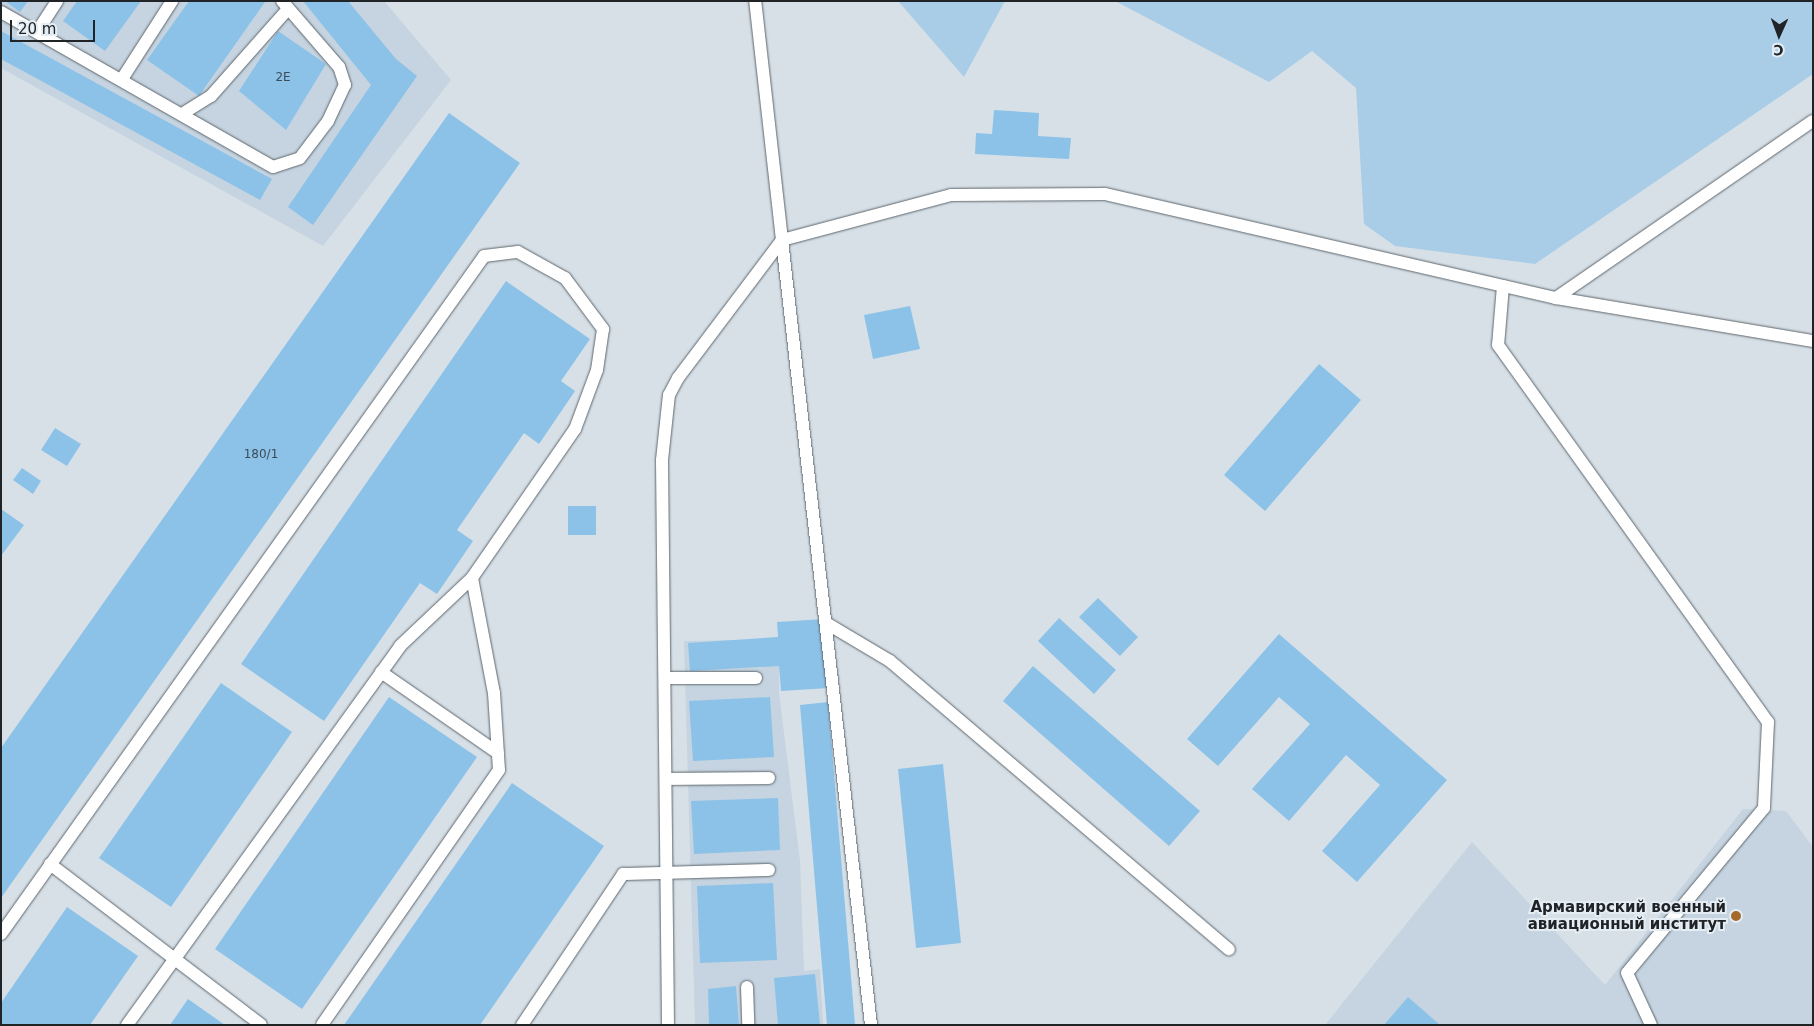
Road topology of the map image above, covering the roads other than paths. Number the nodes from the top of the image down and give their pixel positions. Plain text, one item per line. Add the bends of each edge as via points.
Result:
1 (57, 1) edge
2 (172, 1) edge
3 (755, 1) edge
4 (285, 5) edge
5 (1, 12) edge
6 (37, 32) junction
7 (122, 79) junction
8 (182, 114) junction
9 (1813, 121) edge
10 (782, 240) junction
11 (1503, 286) junction
12 (1556, 298) junction
13 (1813, 341) edge
14 (472, 578) junction
15 (826, 622) junction
16 (381, 672) junction
17 (666, 678) junction
18 (756, 678) dead end
19 (498, 753) junction
20 (769, 778) dead end
21 (668, 779) junction
22 (50, 864) junction
23 (768, 870) dead end
24 (665, 874) junction
25 (1, 934) edge
26 (1229, 950) dead end
27 (174, 956) junction
28 (747, 987) dead end
29 (127, 1025) edge
30 (261, 1025) edge
31 (322, 1025) edge
32 (522, 1025) edge
33 (668, 1025) edge
34 (748, 1025) edge
35 (871, 1025) edge
36 (1650, 1025) edge

1 - 6 lane
2 - 7 lane
3 - 10 lane
4 - 8 lane via 211,96
4 - 8 lane via 339,67 345,85 328,121 300,158 273,167
5 - 6 lane
6 - 7 lane
7 - 8 lane
9 - 12 lane
10 - 11 lane via 951,195 1105,194
10 - 15 lane
10 - 17 lane via 678,378 670,395 662,460
11 - 12 lane
11 - 36 lane via 1498,345 1768,722 1764,808 1627,973
12 - 13 lane
14 - 16 lane via 400,646
14 - 19 lane via 494,693
14 - 22 lane via 576,429 598,370 603,329 565,278 518,252 484,256
15 - 26 lane via 890,661
15 - 35 lane
16 - 19 lane
16 - 27 lane
17 - 18 lane
17 - 21 lane
19 - 31 lane via 500,770
20 - 21 lane
21 - 24 lane
22 - 25 lane
22 - 27 lane
23 - 24 lane
24 - 32 lane via 623,874
24 - 33 lane
27 - 29 lane
27 - 30 lane
28 - 34 lane

